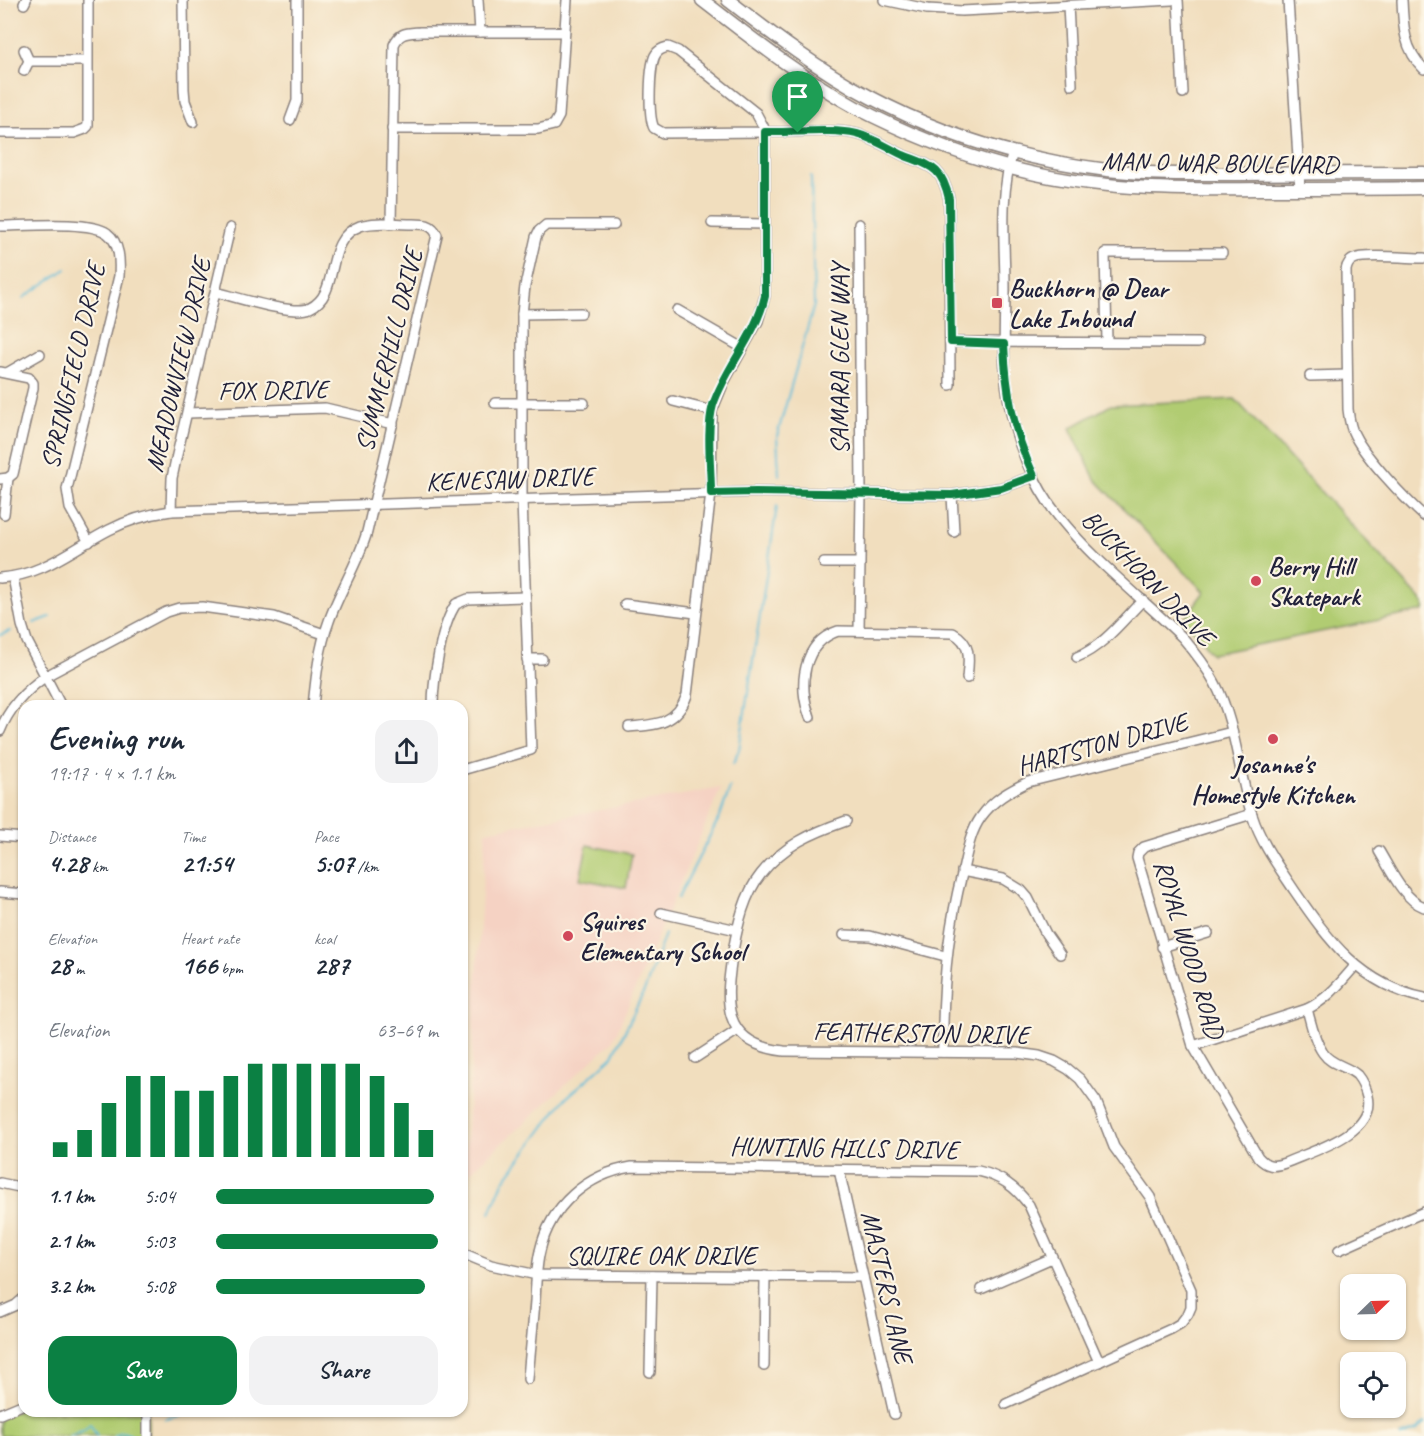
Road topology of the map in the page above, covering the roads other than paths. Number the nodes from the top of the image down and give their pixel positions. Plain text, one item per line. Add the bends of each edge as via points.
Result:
1 (88, 0) edge
2 (183, 0) edge
3 (297, 0) edge
4 (478, 0) edge
5 (567, 0) edge
6 (702, 0) edge
7 (728, 0) edge
8 (884, 0) edge
9 (1172, 0) edge
10 (1178, 0) edge
11 (1287, 0) edge
12 (1402, 0) edge
13 (1068, 5) junction
14 (480, 32) junction
15 (563, 32) junction
16 (24, 50) dead end
17 (29, 61) junction
18 (86, 61) junction
19 (1424, 69) edge
20 (24, 71) dead end
21 (1072, 85) dead end
22 (1183, 93) dead end
23 (290, 120) dead end
24 (193, 122) dead end
25 (392, 129) junction
26 (765, 132) junction
27 (0, 133) edge
28 (1013, 152) junction
29 (1008, 168) junction
30 (1424, 172) edge
31 (1298, 174) junction
32 (1424, 188) edge
33 (1300, 189) junction
34 (712, 223) dead end
35 (391, 224) junction
36 (765, 224) junction
37 (859, 224) dead end
38 (614, 225) dead end
39 (0, 226) edge
40 (230, 228) dead end
41 (1222, 253) dead end
42 (1424, 258) edge
43 (216, 292) junction
44 (677, 310) dead end
45 (581, 313) dead end
46 (522, 314) junction
47 (951, 342) junction
48 (1107, 342) junction
49 (1198, 343) dead end
50 (1004, 344) junction
51 (743, 348) junction
52 (40, 354) dead end
53 (4, 372) edge
54 (1347, 375) junction
55 (1310, 376) dead end
56 (950, 385) dead end
57 (673, 401) dead end
58 (522, 403) junction
59 (584, 403) dead end
60 (495, 404) dead end
61 (712, 411) junction
62 (188, 413) junction
63 (393, 423) junction
64 (1034, 476) junction
65 (4, 479) edge
66 (711, 493) junction
67 (861, 494) junction
68 (952, 495) junction
69 (522, 500) junction
70 (374, 506) junction
71 (171, 511) junction
72 (4, 514) dead end
73 (1424, 516) edge
74 (954, 532) dead end
75 (89, 542) junction
76 (824, 563) dead end
77 (859, 563) junction
78 (13, 577) junction
79 (0, 578) edge
80 (525, 597) junction
81 (1143, 600) junction
82 (625, 604) dead end
83 (696, 613) junction
84 (859, 630) junction
85 (324, 634) junction
86 (1077, 657) dead end
87 (527, 659) junction
88 (542, 659) dead end
89 (46, 676) junction
90 (968, 678) dead end
91 (20, 700) edge
92 (58, 700) edge
93 (314, 700) edge
94 (434, 700) edge
95 (18, 702) edge
96 (810, 717) dead end
97 (629, 727) dead end
98 (0, 731) edge
99 (1232, 732) junction
100 (468, 768) edge
101 (1252, 814) junction
102 (846, 822) dead end
103 (0, 836) edge
104 (18, 838) edge
105 (1379, 851) dead end
106 (962, 871) junction
107 (0, 892) edge
108 (18, 894) edge
109 (1424, 907) edge
110 (661, 913) dead end
111 (737, 930) junction
112 (1208, 933) dead end
113 (844, 935) dead end
114 (1162, 947) junction
115 (1060, 954) dead end
116 (945, 956) junction
117 (1355, 966) junction
118 (1424, 998) edge
119 (1307, 1009) junction
120 (738, 1030) junction
121 (1193, 1046) junction
122 (943, 1052) junction
123 (695, 1058) dead end
124 (839, 1170) junction
125 (0, 1183) edge
126 (18, 1187) edge
127 (1424, 1212) edge
128 (1339, 1250) dead end
129 (468, 1255) edge
130 (1052, 1258) junction
131 (537, 1275) junction
132 (652, 1276) junction
133 (765, 1276) junction
134 (863, 1276) junction
135 (981, 1289) dead end
136 (18, 1303) edge
137 (0, 1312) edge
138 (1099, 1362) junction
139 (764, 1366) dead end
140 (650, 1372) dead end
141 (528, 1379) dead end
142 (1006, 1404) dead end
143 (18, 1406) edge
144 (0, 1414) edge
145 (894, 1414) dead end
146 (148, 1417) edge
147 (148, 1436) edge

1 - 18 street
2 - 24 street via 184,89
3 - 23 street via 297,101
4 - 14 street
5 - 15 street
6 - 29 main road, MAN O WAR BOULEVARD via 789,66 854,106 942,146
7 - 28 main road, MAN O WAR BOULEVARD via 803,57 871,97 925,123
8 - 13 street via 962,11
9 - 13 street
10 - 22 street
11 - 31 street
12 - 19 street via 1406,40
13 - 21 street
14 - 15 street
14 - 25 street via 405,33 398,37 394,45
15 - 25 street via 559,116 554,125 537,129
16 - 17 street
17 - 18 street
17 - 20 street
18 - 27 street via 85,129 74,133
25 - 35 street
26 - 26 street via 660,133 650,115 656,54 668,47 678,51 756,113
26 - 36 street
26 - 47 street via 859,135 939,172 949,199
28 - 29 street, BUCKHORN DRIVE
28 - 31 main road, MAN O WAR BOULEVARD via 1133,172
29 - 33 main road, MAN O WAR BOULEVARD via 1126,187
29 - 50 street, BUCKHORN DRIVE
30 - 31 main road, MAN O WAR BOULEVARD
31 - 33 street
32 - 33 main road, MAN O WAR BOULEVARD
34 - 36 street
35 - 43 street, SUMMERHILL DRIVE via 366,224 346,234 335,255 325,293 309,308 292,310
35 - 63 street, SUMMERHILL DRIVE via 424,224 434,229 438,238
36 - 51 street via 765,296 758,321
37 - 67 street, SAMARA GLEN WAY
38 - 46 street via 542,227 525,286
39 - 75 street, SPRINGFIELD DRIVE via 90,227 108,234 119,255 119,276 68,489 70,508
40 - 43 street, MEADOWVIEW DRIVE
41 - 48 street via 1105,253
42 - 54 street via 1361,257 1351,260 1346,267
43 - 62 street, MEADOWVIEW DRIVE
44 - 51 street
45 - 46 street
46 - 58 street
47 - 50 street
47 - 56 street
48 - 49 street
48 - 50 street
50 - 64 street, BUCKHORN DRIVE via 1010,411
51 - 61 street
52 - 53 street
53 - 65 street via 29,378 33,388 13,474
54 - 55 street
54 - 73 street via 1348,409 1355,437
57 - 61 street
58 - 59 street
58 - 60 street
58 - 69 street
61 - 66 street
62 - 63 street, FOX DRIVE via 325,408
62 - 71 street, MEADOWVIEW DRIVE via 172,478
63 - 70 street, SUMMERHILL DRIVE
64 - 68 street, KENESAW DRIVE via 1001,488
64 - 81 street, BUCKHORN DRIVE via 1058,516 1077,538
65 - 72 street
66 - 67 street, KENESAW DRIVE
66 - 69 street, KENESAW DRIVE
66 - 83 street
67 - 68 street, KENESAW DRIVE
67 - 77 street, SAMARA GLEN WAY
68 - 74 street
69 - 70 street, KENESAW DRIVE
69 - 80 street
70 - 71 street, KENESAW DRIVE
70 - 85 street, SUMMERHILL DRIVE via 363,544
71 - 75 street, KENESAW DRIVE via 127,522
75 - 78 street, KENESAW DRIVE via 43,568
76 - 77 street
77 - 84 street, SAMARA GLEN WAY
78 - 79 street, KENESAW DRIVE
78 - 89 street via 22,625
80 - 87 street
80 - 94 street via 468,599 456,604 447,624
81 - 86 street via 1100,643
81 - 99 street, BUCKHORN DRIVE via 1196,654 1216,684
82 - 83 street
83 - 97 street via 684,705 670,719
84 - 90 street via 953,633 967,647
84 - 96 street via 829,634 814,646 806,667 804,695
85 - 89 street via 274,617 202,607 179,608
85 - 93 street, SUMMERHILL DRIVE
87 - 88 street
87 - 100 street via 531,750
89 - 91 street
89 - 92 street
95 - 98 street
99 - 101 street, BUCKHORN DRIVE
99 - 106 street, HARTSTON DRIVE via 1015,788 979,820 968,843
101 - 114 street, ROYAL WOOD ROAD via 1140,849 1137,865
101 - 117 street, BUCKHORN DRIVE via 1276,864 1329,940
102 - 111 street via 796,842 777,856 759,875
103 - 104 street
105 - 109 street via 1407,893
106 - 115 street via 1003,879 1022,890
106 - 116 street, HARTSTON DRIVE
107 - 108 street
110 - 111 street
111 - 120 street via 727,990 730,1014
112 - 114 street
113 - 116 street via 870,936
114 - 121 street, ROYAL WOOD ROAD
116 - 122 street, HARTSTON DRIVE
117 - 118 street, BUCKHORN DRIVE via 1388,986
117 - 119 street via 1325,1000
119 - 121 street
119 - 121 street, ROYAL WOOD ROAD via 1323,1054 1356,1074 1366,1091 1368,1109 1353,1131 1278,1165 1268,1165 1258,1157
120 - 122 street, FEATHERSTON DRIVE via 758,1045 784,1051
120 - 123 street
122 - 138 street, FEATHERSTON DRIVE via 1017,1053 1039,1056 1068,1069 1096,1101 1114,1147 1150,1197 1190,1283 1191,1307 1181,1323 1171,1329
124 - 130 street, HUNTING HILLS DRIVE via 978,1171 993,1175 1022,1195
124 - 131 street, HUNTING HILLS DRIVE via 632,1167 604,1174 579,1188 556,1214 544,1236
124 - 134 street, MASTERS LANE
125 - 126 street
127 - 128 street
129 - 131 street, SQUIRE OAK DRIVE
130 - 135 street
130 - 138 street, HUNTING HILLS DRIVE
131 - 132 street, SQUIRE OAK DRIVE
131 - 141 street, HUNTING HILLS DRIVE
132 - 133 street, SQUIRE OAK DRIVE
132 - 140 street
133 - 134 street, SQUIRE OAK DRIVE
133 - 139 street
134 - 145 street, MASTERS LANE
136 - 137 street
138 - 142 street, FEATHERSTON DRIVE
143 - 144 street
146 - 147 street

